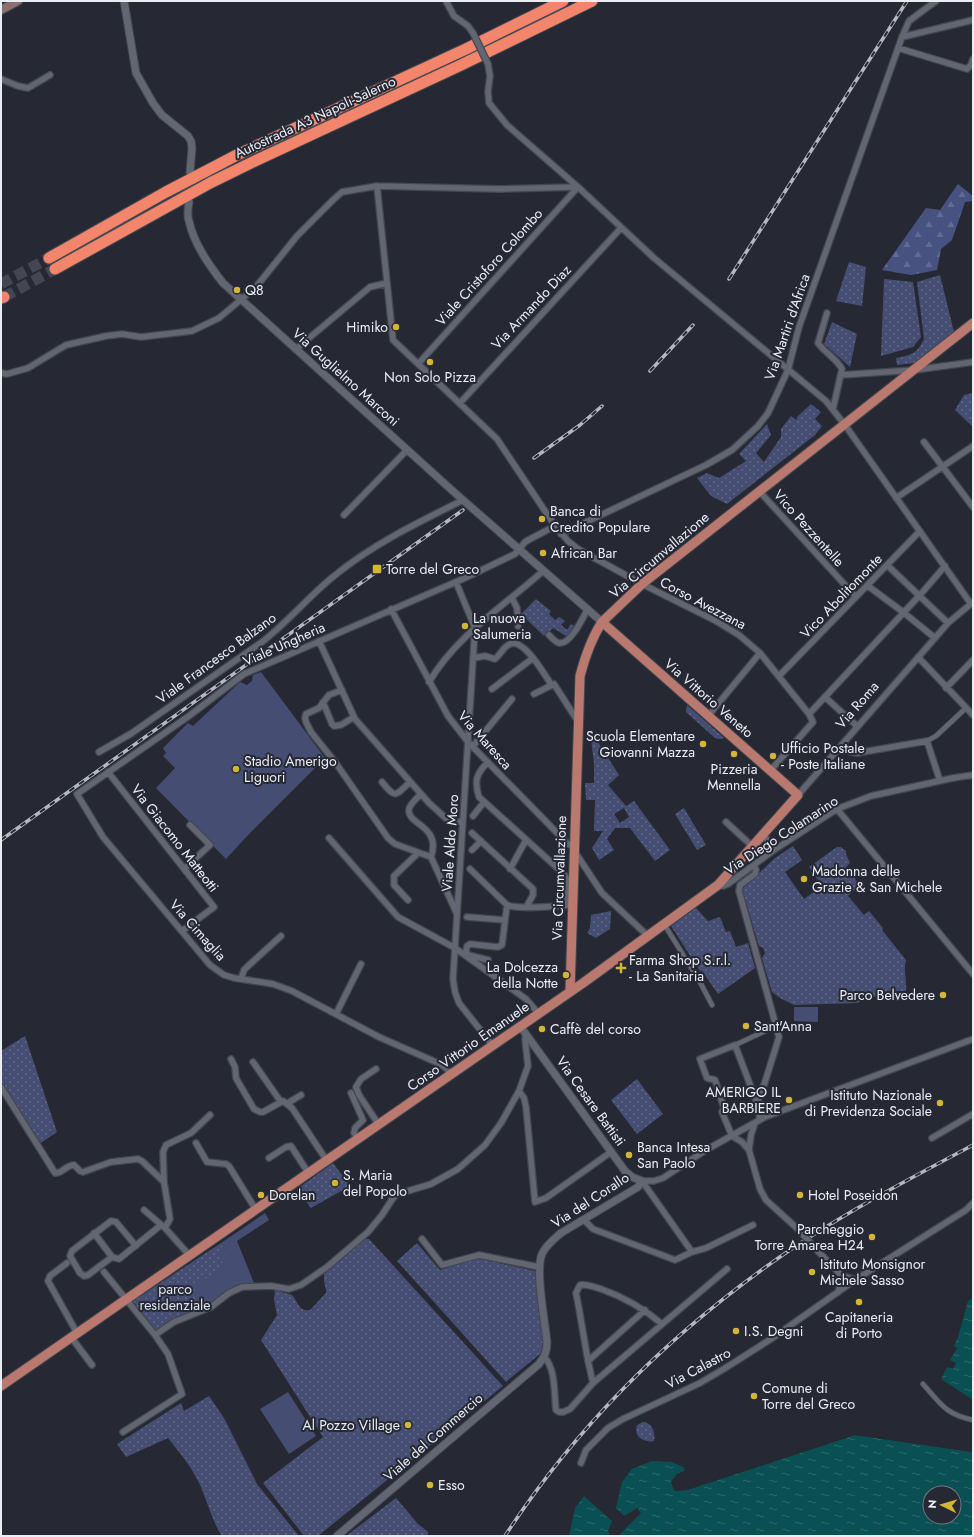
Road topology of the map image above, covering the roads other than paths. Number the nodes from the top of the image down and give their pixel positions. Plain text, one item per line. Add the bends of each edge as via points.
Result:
1 (18, 1) edge
2 (124, 1) edge
3 (446, 1) edge
4 (563, 1) edge
5 (592, 1) edge
6 (936, 1) edge
7 (1, 10) edge
8 (973, 20) edge
9 (902, 37) junction
10 (898, 48) junction
11 (973, 59) edge
12 (50, 75) dead end
13 (1, 79) edge
14 (190, 172) dead end
15 (377, 186) junction
16 (578, 187) junction
17 (189, 202) dead end
18 (621, 228) junction
19 (49, 258) tunnel mouth
20 (55, 269) tunnel mouth
21 (387, 283) junction
22 (241, 300) junction
23 (827, 312) dead end
24 (973, 323) edge
25 (296, 349) junction
26 (973, 362) edge
27 (418, 364) junction
28 (788, 370) junction
29 (915, 370) junction
30 (1, 373) edge
31 (841, 375) junction
32 (460, 403) junction
33 (833, 409) junction
34 (845, 425) junction
35 (924, 442) dead end
36 (973, 446) edge
37 (407, 450) junction
38 (943, 467) junction
39 (760, 492) junction
40 (896, 498) junction
41 (463, 500) junction
42 (973, 507) edge
43 (344, 515) dead end
44 (555, 526) junction
45 (920, 531) junction
46 (561, 534) junction
47 (520, 549) junction
48 (887, 566) junction
49 (945, 566) junction
50 (543, 571) junction
51 (456, 582) junction
52 (642, 584) junction
53 (868, 586) junction
54 (920, 595) junction
55 (856, 597) junction
56 (512, 598) junction
57 (972, 603) edge
58 (391, 609) junction
59 (587, 610) junction
60 (903, 612) junction
61 (602, 622) junction
62 (948, 623) junction
63 (518, 626) dead end
64 (475, 628) junction
65 (549, 635) dead end
66 (935, 638) junction
67 (319, 641) junction
68 (760, 653) junction
69 (918, 657) junction
70 (473, 658) junction
71 (533, 658) junction
72 (973, 660) edge
73 (779, 676) junction
74 (429, 682) junction
75 (551, 684) junction
76 (946, 688) junction
77 (492, 689) dead end
78 (342, 690) junction
79 (534, 694) dead end
80 (826, 698) junction
81 (512, 699) dead end
82 (323, 702) junction
83 (966, 708) junction
84 (809, 714) junction
85 (973, 715) edge
86 (708, 716) junction
87 (354, 717) junction
88 (578, 721) junction
89 (857, 726) junction
90 (927, 741) junction
91 (470, 744) junction
92 (838, 749) junction
93 (100, 752) dead end
94 (488, 762) junction
95 (770, 771) junction
96 (108, 772) junction
97 (973, 775) edge
98 (940, 781) junction
99 (382, 782) dead end
100 (410, 782) junction
101 (77, 794) joint
102 (421, 794) junction
103 (798, 795) junction
104 (484, 802) junction
105 (837, 809) junction
106 (474, 816) dead end
107 (463, 822) junction
108 (726, 822) dead end
109 (190, 825) dead end
110 (472, 833) dead end
111 (763, 834) junction
112 (329, 838) dead end
113 (481, 840) junction
114 (526, 840) junction
115 (752, 846) junction
116 (574, 848) junction
117 (472, 850) dead end
118 (774, 850) junction
119 (418, 853) junction
120 (431, 857) junction
121 (754, 865) junction
122 (510, 868) junction
123 (184, 869) junction
124 (470, 869) dead end
125 (718, 885) junction
126 (408, 900) dead end
127 (528, 904) dead end
128 (507, 905) junction
129 (570, 905) junction
130 (457, 915) junction
131 (467, 917) dead end
132 (505, 920) junction
133 (664, 924) junction
134 (182, 930) junction
135 (281, 936) dead end
136 (648, 936) junction
137 (455, 948) junction
138 (488, 960) dead end
139 (361, 964) dead end
140 (973, 974) edge
141 (241, 979) junction
142 (570, 992) junction
143 (712, 1005) dead end
144 (336, 1014) junction
145 (539, 1014) junction
146 (520, 1026) junction
147 (776, 1026) junction
148 (526, 1034) junction
149 (973, 1039) edge
150 (735, 1045) junction
151 (493, 1046) junction
152 (231, 1059) dead end
153 (252, 1062) dead end
154 (376, 1069) dead end
155 (451, 1075) junction
156 (1, 1087) edge
157 (519, 1091) junction
158 (351, 1093) dead end
159 (301, 1095) dead end
160 (281, 1102) junction
161 (288, 1103) junction
162 (757, 1103) junction
163 (973, 1114) edge
164 (210, 1115) dead end
165 (758, 1121) junction
166 (379, 1125) junction
167 (732, 1136) junction
168 (932, 1138) dead end
169 (358, 1140) junction
170 (196, 1143) dead end
171 (749, 1150) junction
172 (611, 1152) junction
173 (269, 1158) dead end
174 (327, 1161) junction
175 (309, 1174) junction
176 (642, 1181) junction
177 (164, 1182) junction
178 (973, 1203) edge
179 (144, 1210) dead end
180 (256, 1210) junction
181 (584, 1220) junction
182 (753, 1225) dead end
183 (163, 1226) junction
184 (94, 1233) junction
185 (422, 1239) dead end
186 (136, 1246) junction
187 (692, 1252) junction
188 (190, 1256) junction
189 (112, 1257) junction
190 (67, 1263) dead end
191 (539, 1267) junction
192 (726, 1269) dead end
193 (104, 1272) dead end
194 (841, 1275) junction
195 (856, 1280) junction
196 (838, 1292) junction
197 (126, 1299) junction
198 (645, 1310) junction
199 (662, 1324) junction
200 (74, 1335) junction
201 (155, 1335) junction
202 (544, 1357) junction
203 (588, 1361) junction
204 (92, 1365) dead end
205 (593, 1383) junction
206 (923, 1384) dead end
207 (1, 1386) edge
208 (973, 1420) edge
209 (123, 1432) dead end
210 (580, 1463) dead end
211 (337, 1536) edge

1 - 7 main road
2 - 14 street via 136,73 162,115 191,141
3 - 16 street, bridge via 454,16 473,33 488,64 488,98 492,108 507,125
4 - 19 highway, Autostrada A3 Napoli-Salerno via 237,155
5 - 20 highway, Autostrada A3 Napoli-Salerno via 414,88 257,160 171,204
6 - 9 street, Via Martiri d'Africa via 910,21
8 - 9 street
9 - 10 street, Via Martiri d'Africa
10 - 11 street via 967,69
10 - 28 street, Via Martiri d'Africa via 802,320
12 - 13 street via 28,88
15 - 16 street via 499,189
15 - 21 street, Corso Avezzana
15 - 22 street via 342,192 297,236 256,287
16 - 18 street
16 - 27 street, Viale Cristoforo Colombo
17 - 22 street, Via Guglielmo Marconi via 188,220 208,264
18 - 28 street
18 - 32 street, Via Armando Diaz
21 - 25 street via 370,287
21 - 27 street, Corso Avezzana via 393,340
22 - 25 street, Via Guglielmo Marconi
22 - 30 street via 219,318 192,330 141,337 122,334 66,345 28,368 7,374
23 - 31 street via 818,343 822,350 840,364
24 - 29 main road, Via Circumvallazione
25 - 37 street, Via Guglielmo Marconi
26 - 29 street
27 - 32 street, Corso Avezzana
28 - 33 street
28 - 46 street, Via Martiri d'Africa via 768,413 732,450
29 - 31 street
29 - 34 main road, Via Circumvallazione
31 - 33 street
32 - 44 street, Corso Avezzana via 497,439
33 - 34 street
34 - 39 main road, Via Circumvallazione
34 - 40 street
35 - 38 street
36 - 38 street
37 - 41 street, Via Guglielmo Marconi
37 - 43 street
38 - 40 street
38 - 42 street
39 - 52 main road, Via Circumvallazione
39 - 55 street, Vico Pezzentelle
40 - 45 street
41 - 47 street, Via Guglielmo Marconi
41 - 93 street, Viale Francesco Balzano via 378,545 334,576 262,642 132,733
44 - 46 street, Corso Avezzana
44 - 47 street via 532,538
45 - 48 street, Vico Abolitomonte
45 - 49 street
46 - 52 street, Corso Avezzana via 578,549
47 - 50 street, Via Guglielmo Marconi
47 - 51 street, Viale Ungheria via 515,554
48 - 53 street, Vico Abolitomonte
48 - 54 street
49 - 54 street
49 - 57 street
50 - 56 street
50 - 59 street, Via Guglielmo Marconi
51 - 58 street, Viale Ungheria
51 - 64 street
52 - 61 main road, Via Circumvallazione
52 - 68 street, Corso Avezzana via 740,635
53 - 55 street, Vico Abolitomonte
53 - 60 street
54 - 60 street
54 - 62 street
55 - 73 street, Vico Abolitomonte
56 - 63 street via 517,608
56 - 64 street
57 - 62 street, Via Roma
58 - 67 street, Viale Ungheria
58 - 74 street, Via Maresca
59 - 61 street, Via Guglielmo Marconi
59 - 65 street via 566,642 557,642
60 - 66 street
60 - 80 street
61 - 86 main road, Via Vittorio Veneto
61 - 88 main road, Via Circumvallazione via 586,655 580,676
62 - 66 street, Via Roma
64 - 70 street, Viale Aldo Moro
64 - 74 street via 454,649
66 - 69 street, Via Roma
67 - 78 street
67 - 96 street, Viale Ungheria via 244,674
68 - 73 street, Corso Avezzana
68 - 86 street
69 - 76 street
69 - 89 street, Via Roma
70 - 71 street via 485,656 495,659 505,647 514,642
70 - 91 street, Viale Aldo Moro
71 - 75 street
71 - 77 street
72 - 76 street
73 - 84 street, Corso Avezzana
74 - 91 street, Via Maresca via 448,716
75 - 79 street
75 - 88 street via 556,686
76 - 83 street
78 - 82 street via 329,695
78 - 87 street
80 - 84 street
80 - 89 street
81 - 91 street
82 - 87 street via 334,726
82 - 119 street via 319,708 306,714 306,722 311,732 388,838 395,844
83 - 85 street
83 - 90 street
84 - 95 street via 813,722
86 - 95 main road, Via Vittorio Veneto
87 - 100 street
88 - 116 main road, Via Circumvallazione
89 - 92 street, Via Roma
90 - 92 street via 857,753
90 - 98 street
91 - 94 street, Via Maresca
91 - 107 street, Viale Aldo Moro
92 - 103 street, Via Roma
94 - 104 street via 481,769 476,785 479,797
94 - 116 street, Via Maresca
95 - 103 main road, Via Vittorio Veneto
96 - 101 street, Viale Ungheria
96 - 123 street, Via Giacomo Matteotti
97 - 98 street, Via Diego Colamarino
98 - 105 street, Via Diego Colamarino via 871,796
99 - 100 street via 391,794 394,794
100 - 102 street
101 - 134 street, Via Cimaglia via 103,837
102 - 107 street via 450,822
102 - 120 street via 409,809 412,818 432,836 434,847
103 - 111 main road, Via Roma
104 - 106 street
104 - 114 street
105 - 118 street, Via Diego Colamarino
105 - 140 street
107 - 130 street, Viale Aldo Moro
108 - 115 street
109 - 123 street via 210,845
110 - 113 street
111 - 115 main road, Via Roma
111 - 118 street
112 - 137 street via 398,917
113 - 117 street
113 - 122 street
114 - 122 street
114 - 129 street via 553,862 566,877
115 - 125 main road, Corso Vittorio Emanuele
116 - 129 main road, Via Circumvallazione
116 - 136 street, Via Maresca via 602,894
118 - 121 street, Via Diego Colamarino
119 - 120 street
119 - 126 street via 394,876 394,886
120 - 130 street
121 - 125 street, Via Diego Colamarino via 728,884
121 - 147 street via 755,874 740,885 739,891
122 - 127 street via 534,892
123 - 134 street, Via Giacomo Matteotti via 214,907
124 - 128 street
125 - 133 main road, Corso Vittorio Emanuele
128 - 129 street
128 - 132 street
129 - 142 main road, Via Circumvallazione
130 - 137 street, Viale Aldo Moro
131 - 132 street
132 - 138 street via 503,943 500,946 466,946 468,956
133 - 136 main road, Corso Vittorio Emanuele
133 - 143 street
134 - 141 street, Via Cimaglia via 210,965 224,975
135 - 141 street via 244,970
136 - 142 main road, Corso Vittorio Emanuele
137 - 145 street via 526,999
137 - 151 street, Viale Aldo Moro via 453,979 459,1003
139 - 144 street
141 - 144 street, Via Cimaglia via 273,984
142 - 145 main road, Corso Vittorio Emanuele
144 - 155 street, Via Cimaglia via 379,1037 438,1063
145 - 146 main road, Corso Vittorio Emanuele
146 - 148 street, Via Cesare Battisti
146 - 151 main road, Corso Vittorio Emanuele
147 - 150 street
147 - 162 street via 779,1037
148 - 157 street via 528,1066
148 - 172 street, Via Cesare Battisti
149 - 165 street
150 - 162 street
150 - 167 street via 700,1059 707,1078 715,1080 724,1108 722,1112
151 - 155 main road, Corso Vittorio Emanuele
152 - 160 street via 236,1078 254,1108 263,1112
153 - 160 street
154 - 166 street via 361,1079 356,1086
155 - 166 main road, Corso Vittorio Emanuele
156 - 177 street via 55,1174 70,1165 83,1172 111,1162 138,1159
157 - 172 street via 526,1107 535,1202 546,1198
157 - 201 street via 485,1145 458,1169 431,1184 398,1194 368,1232 301,1285 289,1289 271,1286 242,1287 229,1293 211,1307 174,1322
158 - 169 street via 362,1116 362,1122 354,1130
159 - 161 street
160 - 161 street
161 - 174 street
162 - 165 street
163 - 168 street
164 - 177 street via 191,1133 166,1145 163,1152
165 - 167 street
165 - 171 street via 751,1135
166 - 169 main road, Corso Vittorio Emanuele
167 - 171 street
167 - 176 street via 663,1178
169 - 174 main road, Corso Vittorio Emanuele
170 - 180 street via 208,1162 229,1166
171 - 194 street, bridge via 760,1189 766,1200 800,1231
172 - 176 street, Via Cesare Battisti via 632,1177
173 - 175 street via 286,1146 291,1146
174 - 175 main road, Corso Vittorio Emanuele
175 - 180 main road, Corso Vittorio Emanuele
176 - 181 street, Via del Corallo via 638,1187
176 - 187 street
177 - 183 street via 170,1218
178 - 195 street, Via Calastro
179 - 183 street
180 - 188 main road, Corso Vittorio Emanuele
181 - 187 street via 593,1229 675,1260
181 - 191 street, Via del Corallo via 561,1233 547,1245 542,1252
182 - 187 street via 706,1248
183 - 186 street
183 - 188 street
184 - 186 street via 113,1220
184 - 189 street
184 - 189 street via 71,1254 80,1273 86,1276
185 - 191 street via 442,1265 479,1255
186 - 189 street via 119,1260
188 - 197 main road, Corso Vittorio Emanuele
190 - 200 street via 50,1276 48,1281
191 - 202 street, Via del Corallo via 547,1342
192 - 199 street
193 - 197 street
194 - 195 street
194 - 196 street
195 - 196 street, Via Calastro
196 - 210 street, Via Calastro via 771,1339 700,1383 608,1428 586,1450
197 - 200 main road, Corso Vittorio Emanuele
197 - 201 street
198 - 199 street
198 - 203 street
198 - 203 street via 614,1294 585,1284 580,1285 576,1293
199 - 205 street
200 - 204 street
200 - 207 main road, Corso Vittorio Emanuele
201 - 209 street via 168,1354 182,1394
202 - 205 street via 552,1370 556,1410 559,1412 570,1409
202 - 211 street, Viale del Commercio via 539,1364
203 - 205 street
206 - 208 street via 943,1407 958,1417

